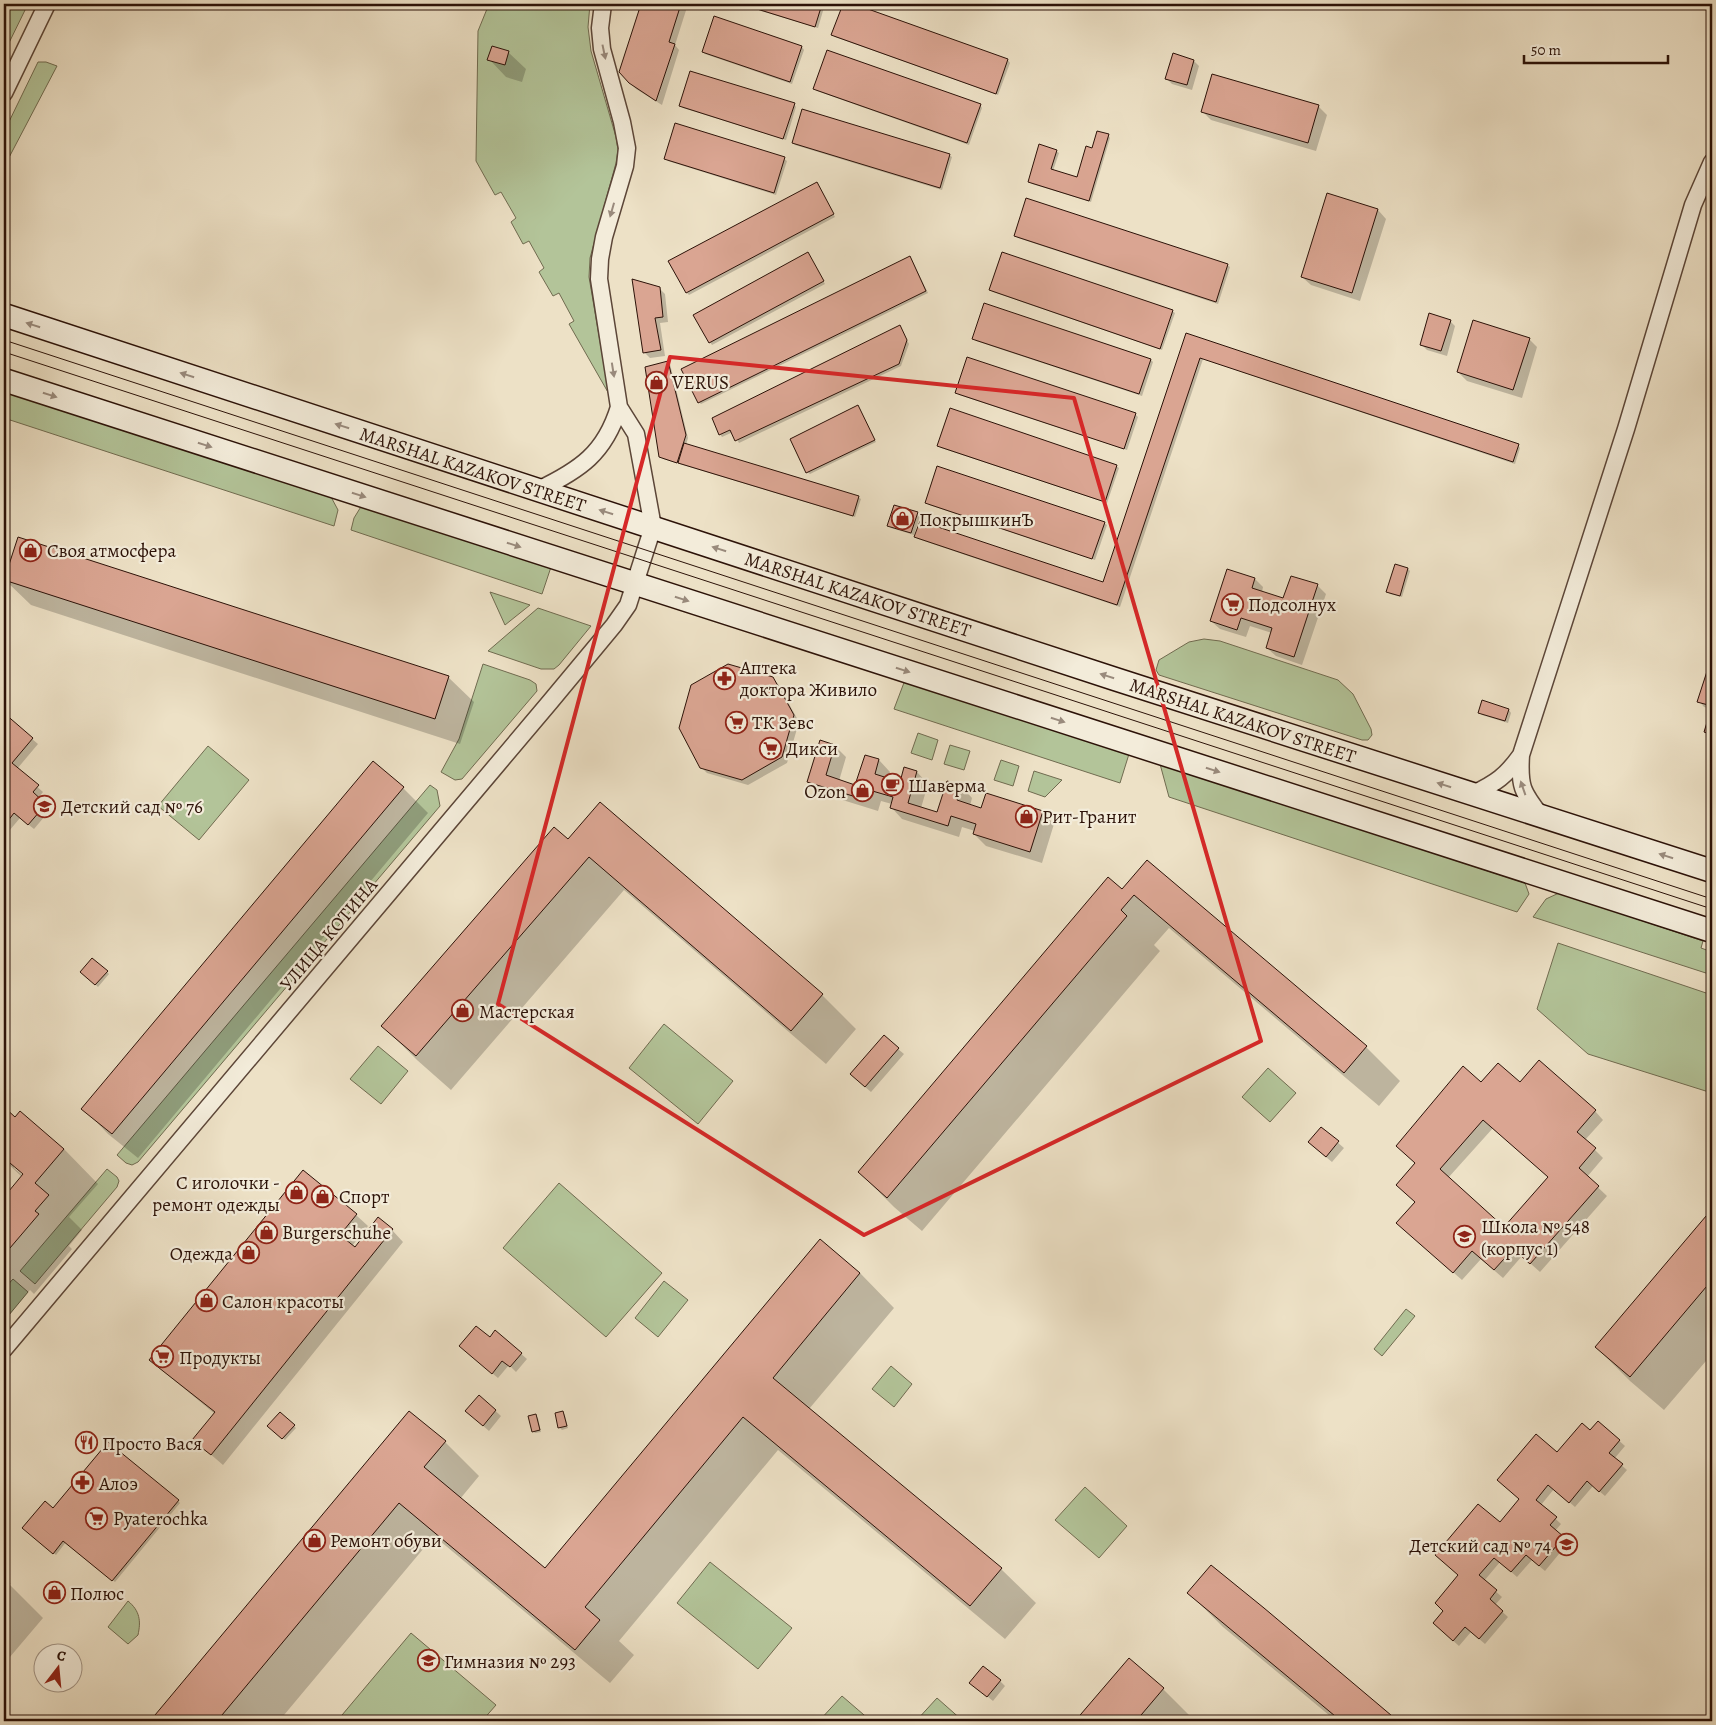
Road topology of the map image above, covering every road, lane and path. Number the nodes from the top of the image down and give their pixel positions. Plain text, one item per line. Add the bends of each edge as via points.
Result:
1 (48, 4) edge
2 (603, 4) edge
3 (4, 93) edge
4 (1712, 162) edge
5 (4, 315) edge
6 (4, 380) edge
7 (618, 406) junction
8 (538, 490) junction
9 (653, 527) junction
10 (636, 584) junction
11 (1521, 755) junction
12 (1473, 794) junction
13 (1541, 816) junction
14 (1712, 871) edge
15 (1712, 931) edge
16 (4, 1349) edge

1 - 3 street
2 -> 7 street via 602,48 627,148 603,244 599,279
4 - 11 street via 1694,205
8 -> 5 main road, MARSHAL KAZAKOV STREET
6 -> 10 main road
7 - 8 street via 610,431 586,461
7 - 9 street via 636,434
9 -> 8 main road, MARSHAL KAZAKOV STREET
9 - 10 street, УЛИЦА КОТИНА
12 -> 9 main road, MARSHAL KAZAKOV STREET
10 -> 15 main road
10 - 16 street, УЛИЦА КОТИНА via 628,605 614,625
11 - 12 street via 1501,779
13 -> 11 street via 1522,786
12 - 13 main road, MARSHAL KAZAKOV STREET
14 -> 13 main road, MARSHAL KAZAKOV STREET

